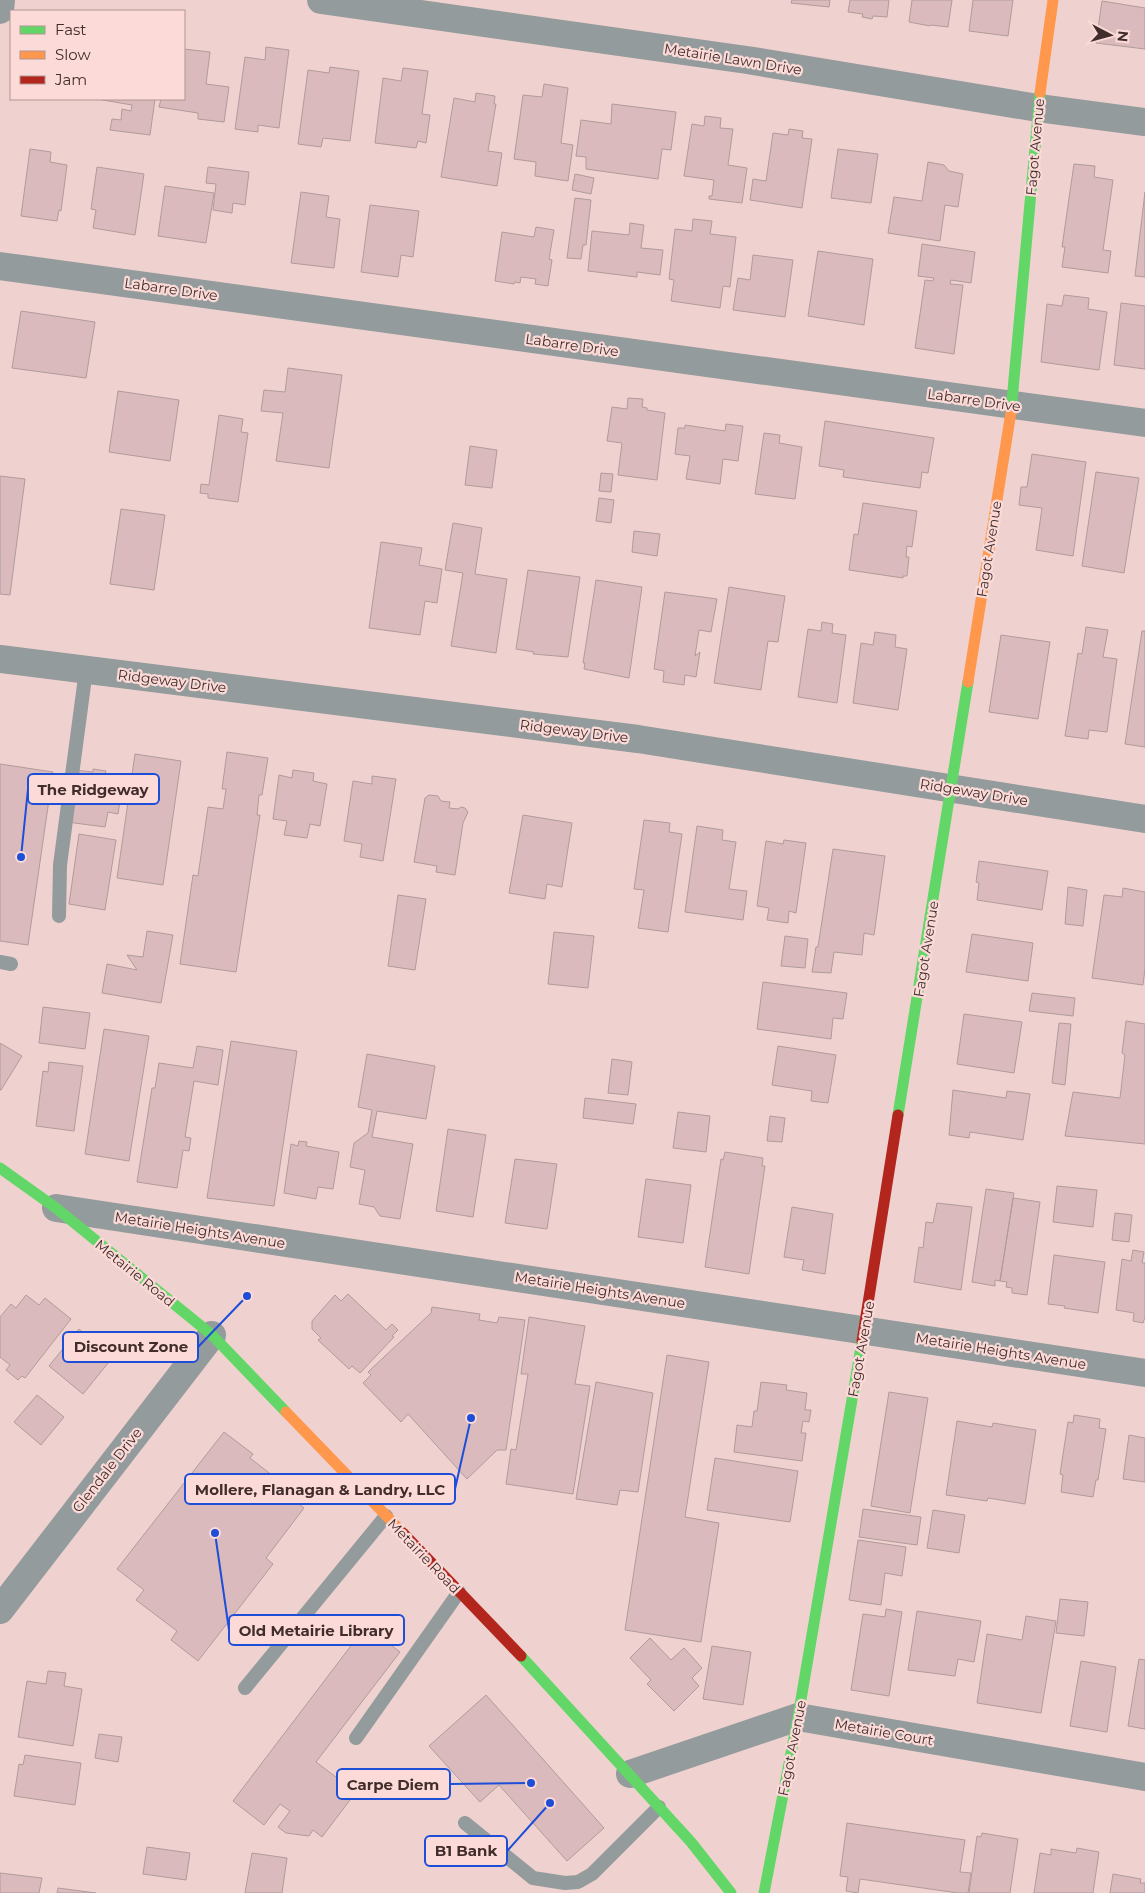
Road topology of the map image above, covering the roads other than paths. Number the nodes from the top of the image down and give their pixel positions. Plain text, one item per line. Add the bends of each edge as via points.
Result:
1 (1, 0) edge
2 (321, 0) edge
3 (1053, 0) edge
4 (0, 10) edge
5 (1038, 108) junction
6 (1145, 122) edge
7 (0, 266) edge
8 (1012, 405) junction
9 (1145, 423) edge
10 (0, 659) edge
11 (86, 670) junction
12 (951, 789) junction
13 (1145, 818) edge
14 (59, 916) dead end
15 (0, 1168) edge
16 (56, 1208) junction
17 (864, 1330) junction
18 (212, 1335) junction
19 (1145, 1373) edge
20 (386, 1516) junction
21 (460, 1592) junction
22 (1, 1607) edge
23 (245, 1688) dead end
24 (798, 1717) junction
25 (356, 1738) dead end
26 (630, 1774) junction
27 (1145, 1777) edge
28 (659, 1807) junction
29 (465, 1823) dead end
30 (731, 1893) edge
31 (764, 1893) edge

1 - 4 street
2 - 5 street, Metairie Lawn Drive via 747,60
3 - 5 street, Fagot Avenue
5 - 6 street, Metairie Lawn Drive
5 - 8 street, Fagot Avenue
7 - 8 street, Labarre Drive
8 - 9 street, Labarre Drive
8 - 12 street, Fagot Avenue
10 - 11 street, Ridgeway Drive
11 - 12 street, Ridgeway Drive via 638,739
11 - 14 lane via 60,864
12 - 13 street, Ridgeway Drive
12 - 17 street, Fagot Avenue
15 - 16 street, Metairie Road
16 - 17 street, Metairie Heights Avenue
16 - 18 street, Metairie Road
17 - 19 street, Metairie Heights Avenue
17 - 24 street, Fagot Avenue
18 - 20 street, Metairie Road
18 - 22 street, Glendale Drive
20 - 21 street, Metairie Road
20 - 23 lane
21 - 25 lane
21 - 26 street, Metairie Road
24 - 26 street, Metairie Court
24 - 27 street, Metairie Court
24 - 31 street, Fagot Avenue
26 - 28 street, Metairie Road
28 - 29 lane via 592,1874 578,1882 533,1878
28 - 30 street, Metairie Road

